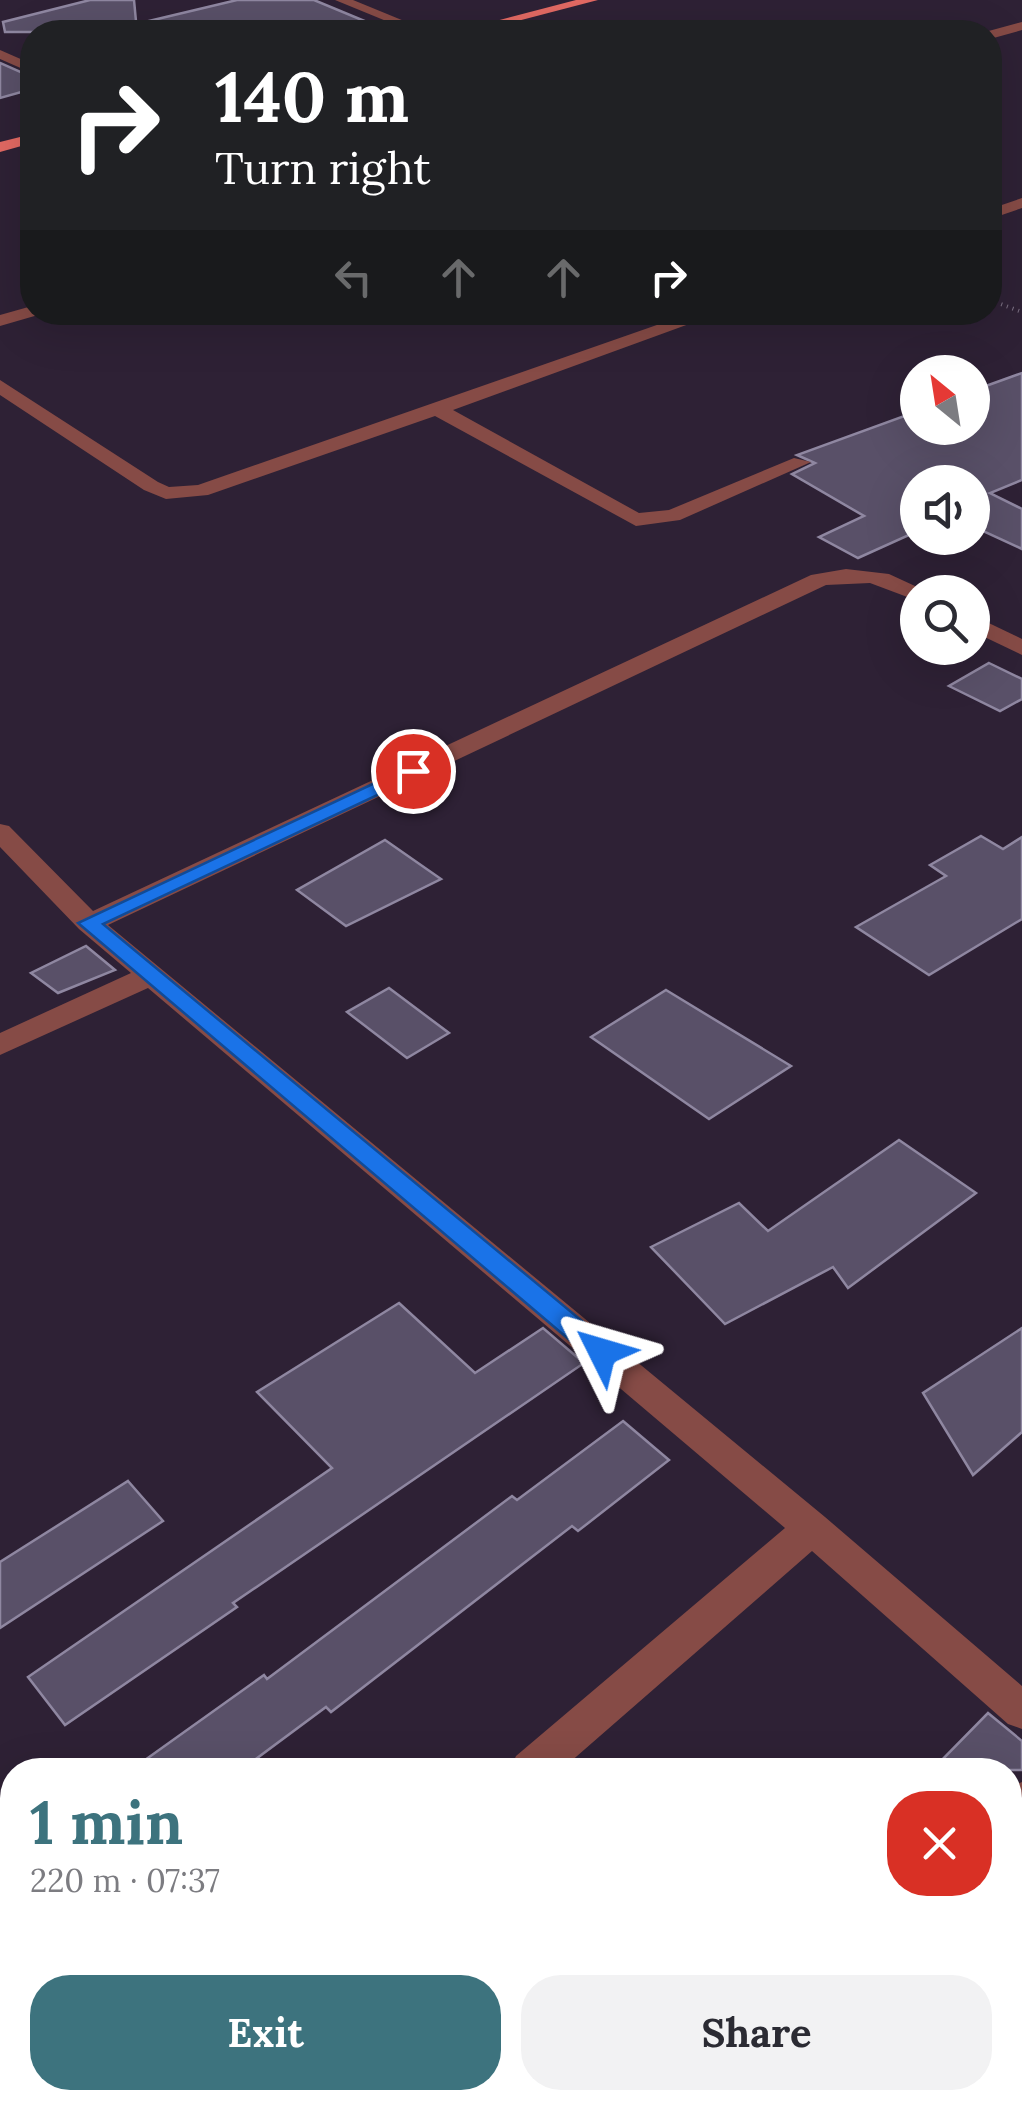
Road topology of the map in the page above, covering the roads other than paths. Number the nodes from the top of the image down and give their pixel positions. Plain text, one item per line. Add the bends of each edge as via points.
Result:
1 (342, 0) edge
2 (563, 0) edge
3 (597, 2) edge
4 (393, 20) edge
5 (492, 20) edge
6 (506, 20) edge
7 (535, 20) edge
8 (677, 325) edge
9 (0, 386) edge
10 (439, 410) junction
11 (801, 462) dead end
12 (900, 587) edge
13 (990, 631) edge
14 (1022, 648) edge
15 (0, 832) edge
16 (88, 923) junction
17 (152, 976) junction
18 (0, 1045) edge
19 (812, 1528) junction
20 (1022, 1711) edge
21 (546, 1758) edge

1 - 4 street
2 - 5 main road
3 - 6 main road
3 - 7 main road
8 - 10 street
9 - 10 street via 166,493 201,491
10 - 11 street via 636,520 673,516
12 - 16 street via 868,574 819,580
13 - 14 street
15 - 16 street
16 - 17 street
17 - 18 street
17 - 19 street
19 - 20 street
19 - 21 street

